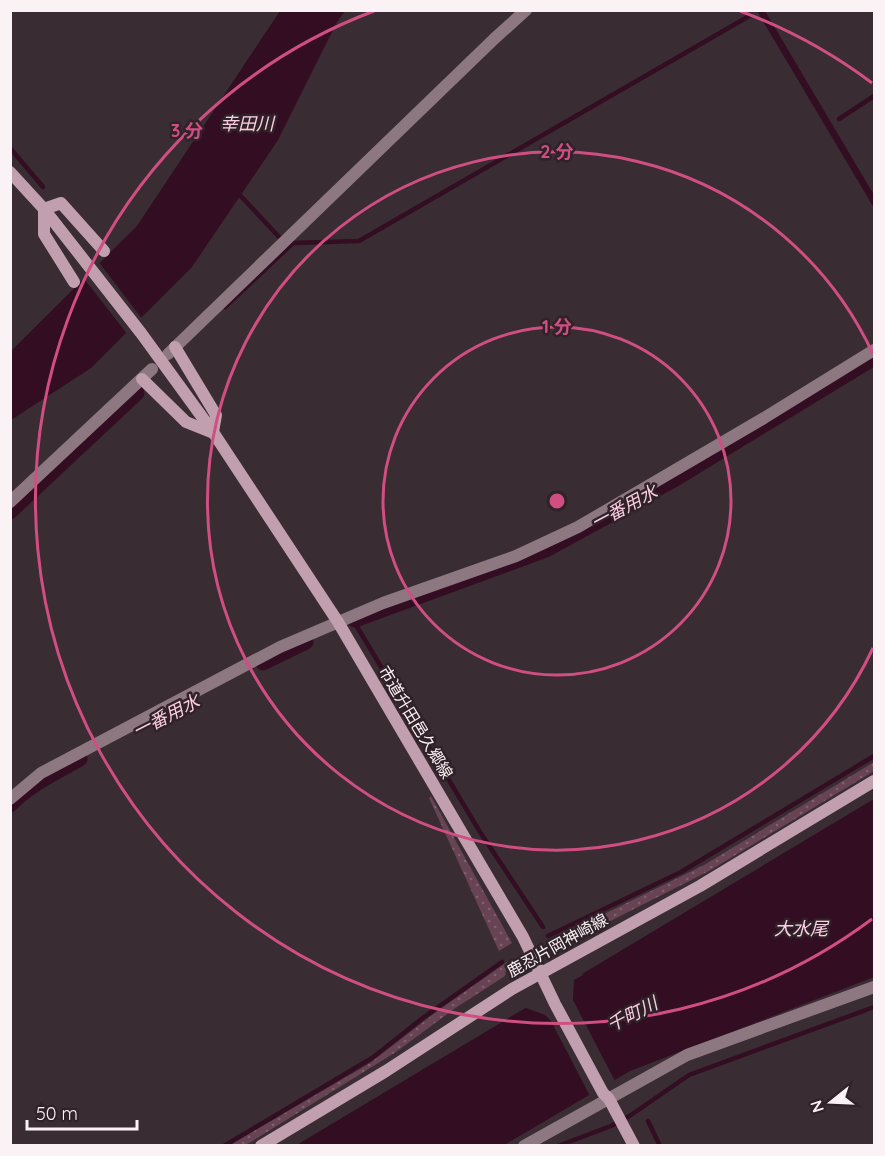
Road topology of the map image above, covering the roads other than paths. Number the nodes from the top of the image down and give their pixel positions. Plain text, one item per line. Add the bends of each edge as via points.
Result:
1 (526, 10) edge
2 (10, 172) edge
3 (44, 209) junction
4 (104, 251) dead end
5 (74, 282) dead end
6 (874, 350) edge
7 (152, 369) dead end
8 (142, 379) junction
9 (213, 432) junction
10 (10, 502) edge
11 (338, 622) junction
12 (874, 781) edge
13 (10, 799) edge
14 (540, 972) junction
15 (874, 987) edge
16 (609, 1101) junction
17 (633, 1142) edge
18 (261, 1146) edge
19 (524, 1146) edge

1 - 9 street via 171,350 216,415
2 - 3 street
3 - 4 street via 61,203
3 - 5 street via 44,234
3 - 9 street, 市道升田邑久郷線
6 - 11 street via 578,527 516,556
7 - 8 street
8 - 9 street via 186,422
8 - 10 street
9 - 11 street, 市道升田邑久郷線
11 - 13 street via 279,647 41,773
11 - 14 street, 市道升田邑久郷線
12 - 14 street, 鹿忍片岡神崎線 via 700,886
14 - 16 street, 市道升田邑久郷線
14 - 18 street, 鹿忍片岡神崎線
15 - 16 street via 687,1055
16 - 17 street, 市道升田邑久郷線
16 - 19 street

